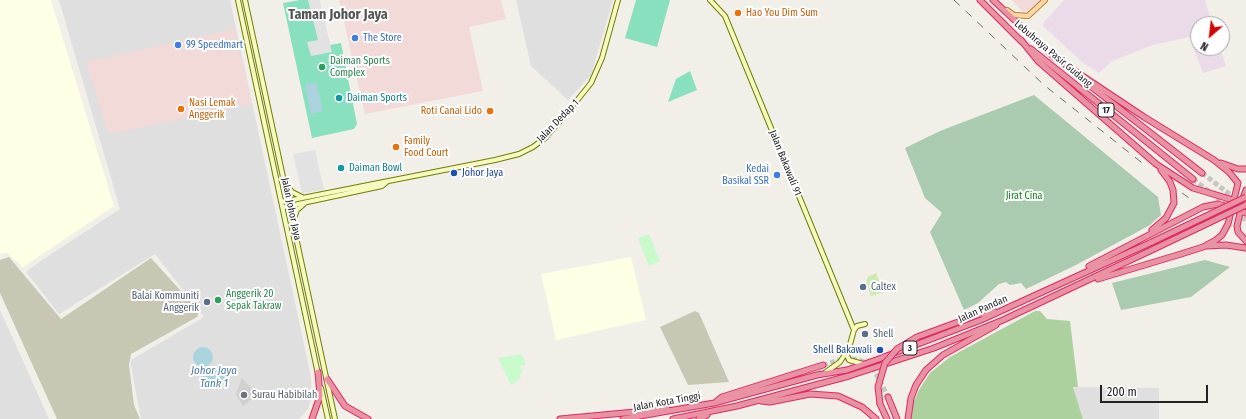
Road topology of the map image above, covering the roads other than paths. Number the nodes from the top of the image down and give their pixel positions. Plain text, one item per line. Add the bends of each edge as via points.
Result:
1 (238, 0) edge
2 (245, 0) edge
3 (618, 0) edge
4 (710, 0) edge
5 (980, 0) edge
6 (994, 0) edge
7 (1045, 0) edge
8 (1020, 40) junction
9 (1054, 56) junction
10 (1214, 160) junction
11 (1156, 164) junction
12 (1246, 170) edge
13 (1202, 173) tunnel mouth
14 (1193, 179) tunnel mouth
15 (285, 182) junction
16 (387, 182) junction
17 (1246, 190) edge
18 (304, 197) junction
19 (1246, 197) edge
20 (289, 200) junction
21 (1234, 200) junction
22 (282, 202) junction
23 (306, 202) junction
24 (1245, 204) edge
25 (290, 206) junction
26 (284, 207) junction
27 (1232, 208) junction
28 (1243, 212) edge
29 (293, 221) junction
30 (1143, 237) junction
31 (1246, 241) edge
32 (1203, 247) junction
33 (1246, 248) edge
34 (1059, 283) junction
35 (1082, 284) junction
36 (1001, 311) junction
37 (1003, 320) junction
38 (865, 324) dead end
39 (854, 330) junction
40 (846, 352) junction
41 (863, 364) junction
42 (823, 365) tunnel mouth
43 (318, 372) junction
44 (817, 375) junction
45 (327, 379) junction
46 (888, 397) tunnel mouth
47 (754, 401) junction
48 (714, 403) junction
49 (679, 410) junction
50 (698, 417) edge
51 (312, 419) edge
52 (328, 419) edge
53 (335, 419) edge
54 (368, 419) edge
55 (560, 419) edge
56 (623, 419) edge
57 (673, 419) edge
58 (688, 419) edge
59 (876, 419) edge
60 (887, 419) edge
61 (897, 419) edge
62 (908, 419) edge

1 - 22 main road, Jalan Johor Jaya
2 - 15 main road, Jalan Johor Jaya
3 - 16 main road, Jalan Dedap 1 via 602,58 591,83 568,113 538,144 519,154
4 - 39 main road, Jalan Bakawali 91 via 724,16
5 - 8 highway, Lebuhraya Pasir Gudang / 17
6 - 7 main road via 1014,15 1028,16
6 - 9 highway, Lebuhraya Pasir Gudang / 17
8 - 11 highway via 1038,61
8 - 14 highway, Lebuhraya Pasir Gudang / 17
9 - 10 highway via 1144,117
9 - 13 highway, Lebuhraya Pasir Gudang / 17
10 - 12 highway
10 - 21 highway via 1236,178 1238,183
11 - 21 highway via 1193,188
11 - 30 highway via 1170,182 1174,203 1166,218
15 - 18 main road via 294,194
15 - 20 main road, Jalan Johor Jaya
16 - 18 main road, Jalan Dedap 1
16 - 23 main road, Jalan Dedap 1 via 382,186
17 - 24 highway
18 - 20 main road, Jalan Dedap 1
19 - 34 highway, Jalan Pandan / 3, bridge
20 - 22 main road, Jalan Dedap 1
20 - 25 main road, Jalan Johor Jaya
21 - 24 highway
21 - 27 highway
22 - 26 main road, Jalan Johor Jaya
23 - 25 main road, Jalan Dedap 1
23 - 29 main road via 297,210
24 - 28 highway
24 - 35 highway, Jalan Pandan / 3, bridge
25 - 26 main road, Jalan Dedap 1
25 - 29 main road, Jalan Johor Jaya
26 - 43 main road, Jalan Johor Jaya
27 - 28 highway
27 - 30 highway via 1218,204 1204,207
27 - 32 highway via 1222,235
28 - 31 highway via 1237,226 1238,232
29 - 45 main road, Jalan Johor Jaya
30 - 34 highway
32 - 33 highway via 1226,245
32 - 35 highway
34 - 36 highway, Jalan Pandan / 3
35 - 37 highway, Jalan Pandan / 3
36 - 41 highway, Jalan Pandan / 3 via 946,335
36 - 60 highway, bridge via 980,314 917,338 897,349 886,363 879,383 880,404
37 - 47 highway, Jalan Pandan / 3 via 878,367
37 - 62 highway via 987,332 943,355 926,370 911,398
38 - 39 main road via 858,325
39 - 40 main road
40 - 41 main road via 849,360
40 - 44 main road via 835,367
41 - 44 highway, Jalan Pandan / 3 via 847,370
42 - 48 highway via 722,397
43 - 51 highway via 320,396
43 - 52 main road, Jalan Johor Jaya
44 - 48 highway, Jalan Pandan / 3
45 - 53 main road, Jalan Johor Jaya
45 - 54 highway via 346,406
46 - 61 highway
47 - 50 highway, Jalan Kota Tinggi / 3
47 - 59 highway via 770,402 810,394 838,396 862,407
48 - 49 highway, Jalan Kota Tinggi / 3
49 - 55 highway
49 - 56 highway, Jalan Kota Tinggi / 3
50 - 57 highway, Jalan Kota Tinggi / 3
50 - 58 highway

